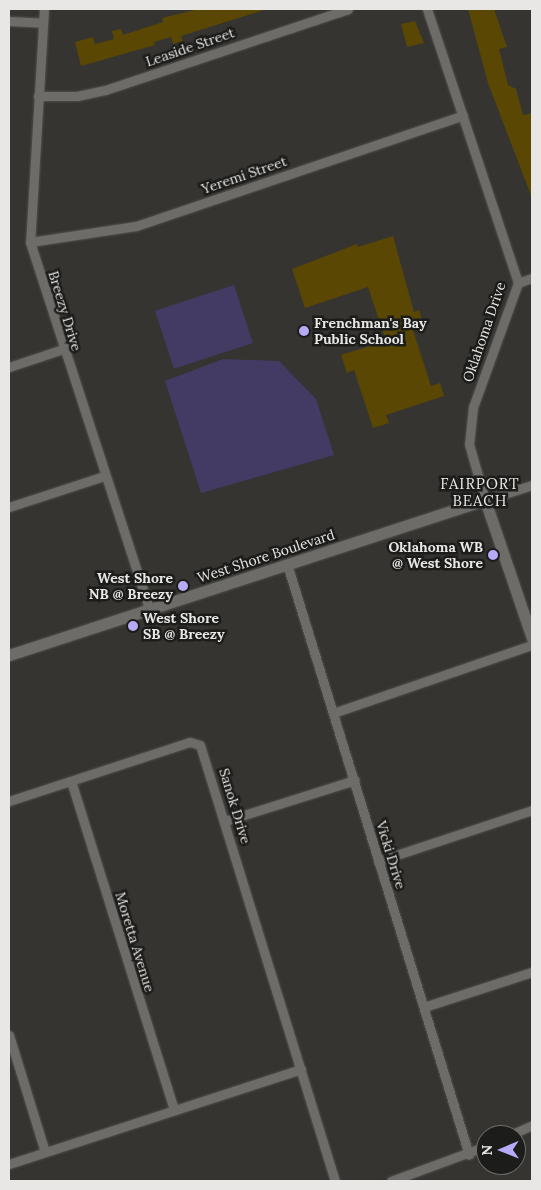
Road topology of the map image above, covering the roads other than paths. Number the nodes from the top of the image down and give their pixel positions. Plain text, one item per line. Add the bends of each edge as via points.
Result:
1 (44, 9) edge
2 (348, 9) edge
3 (428, 9) edge
4 (9, 21) edge
5 (43, 23) junction
6 (38, 96) junction
7 (463, 115) junction
8 (30, 242) junction
9 (532, 278) edge
10 (518, 282) junction
11 (63, 350) junction
12 (9, 367) edge
13 (104, 476) junction
14 (532, 484) edge
15 (485, 500) junction
16 (9, 507) edge
17 (287, 564) junction
18 (149, 609) junction
19 (532, 638) edge
20 (532, 645) edge
21 (9, 655) edge
22 (333, 713) junction
23 (355, 780) junction
24 (71, 781) junction
25 (9, 802) edge
26 (532, 810) edge
27 (225, 821) junction
28 (378, 861) junction
29 (532, 972) edge
30 (424, 1006) junction
31 (9, 1035) edge
32 (301, 1069) junction
33 (174, 1110) junction
34 (476, 1151) edge
35 (45, 1152) junction
36 (468, 1155) junction
37 (9, 1164) edge
38 (335, 1181) edge
39 (391, 1181) edge

1 - 5 street, Breezy Drive
2 - 6 street, Leaside Street via 105,90 77,96
3 - 7 street, Oklahoma Drive
4 - 5 street
5 - 6 street, Breezy Drive
6 - 8 street, Breezy Drive
7 - 8 street, Yeremi Street via 136,226
7 - 10 street, Oklahoma Drive
8 - 11 street, Breezy Drive
9 - 10 street
10 - 15 street, Oklahoma Drive via 469,425 469,444
11 - 12 street
11 - 13 street, Breezy Drive
13 - 16 street
13 - 18 street, Breezy Drive
14 - 15 street, West Shore Boulevard
15 - 17 street, West Shore Boulevard
15 - 19 street, Oklahoma Drive
17 - 18 street, West Shore Boulevard
17 - 22 street, Vicki Drive
18 - 21 street, West Shore Boulevard
20 - 22 street
22 - 23 street, Vicki Drive
23 - 27 street
23 - 28 street, Vicki Drive
24 - 25 street, Sanok Drive
24 - 27 street, Sanok Drive via 190,742 200,745
24 - 33 street, Moretta Avenue
26 - 28 street
27 - 32 street, Sanok Drive
28 - 30 street, Vicki Drive
29 - 30 street
30 - 36 street, Vicki Drive
31 - 35 street
32 - 33 street
32 - 38 street, Sanok Drive
33 - 35 street
34 - 36 street
35 - 37 street
36 - 39 street

